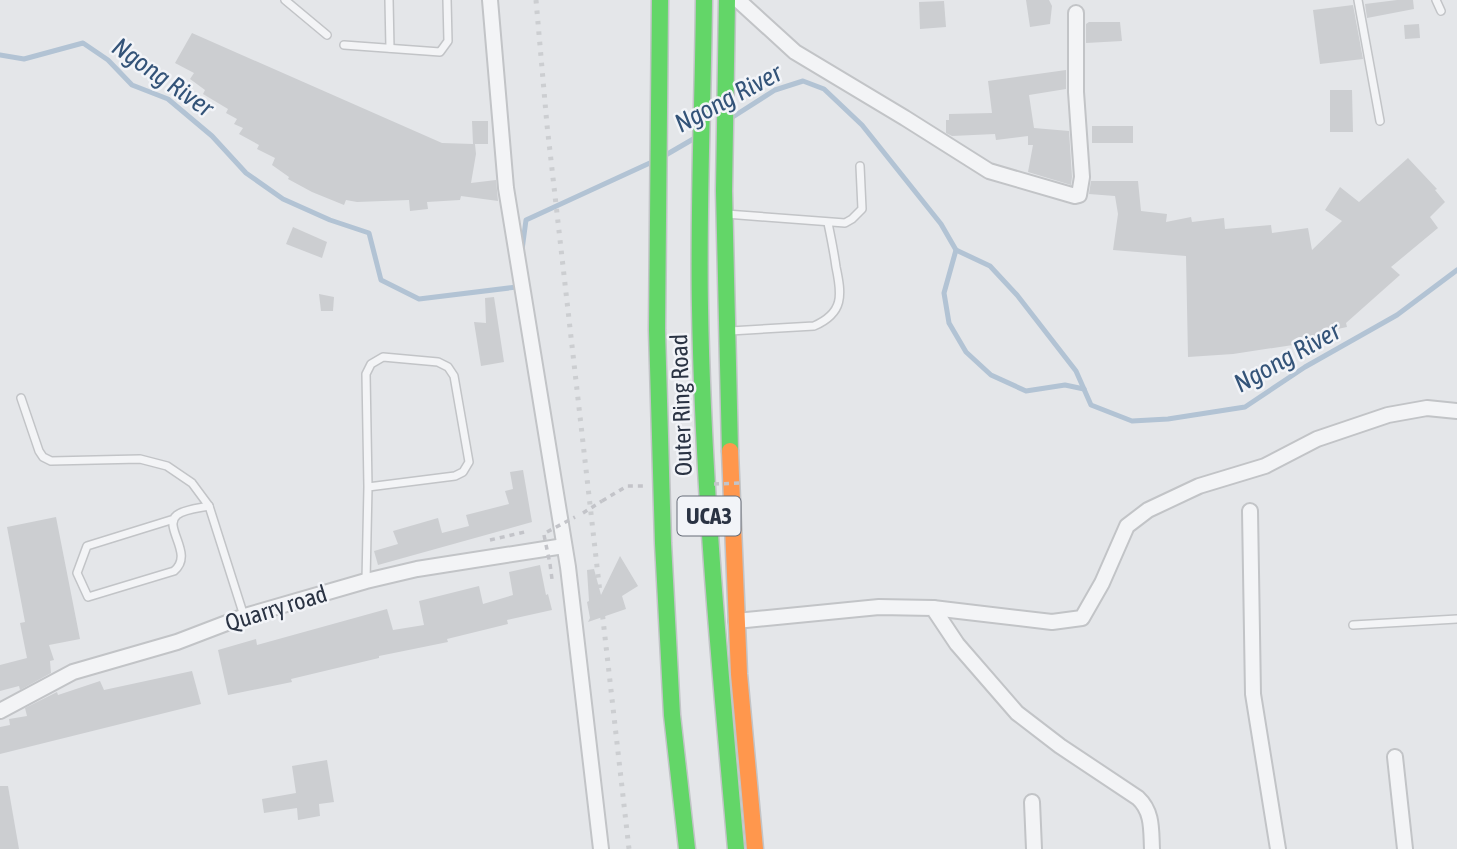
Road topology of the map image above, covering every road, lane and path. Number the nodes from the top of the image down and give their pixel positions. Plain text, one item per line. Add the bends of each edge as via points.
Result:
1 (285, 0) edge
2 (389, 0) edge
3 (447, 0) edge
4 (490, 0) edge
5 (660, 0) edge
6 (704, 0) edge
7 (727, 0) edge
8 (738, 0) edge
9 (1358, 0) edge
10 (1436, 0) edge
11 (1441, 11) dead end
12 (1076, 13) dead end
13 (327, 35) dead end
14 (344, 45) dead end
15 (390, 48) junction
16 (1380, 121) dead end
17 (860, 166) dead end
18 (725, 214) junction
19 (828, 223) junction
20 (726, 339) junction
21 (703, 380) junction
22 (22, 398) dead end
23 (1457, 411) edge
24 (741, 483) dead end
25 (714, 484) dead end
26 (646, 486) dead end
27 (368, 487) junction
28 (209, 506) junction
29 (1250, 511) dead end
30 (174, 519) junction
31 (564, 546) junction
32 (550, 564) dead end
33 (366, 581) junction
34 (933, 608) junction
35 (245, 616) junction
36 (1457, 619) edge
37 (736, 621) junction
38 (1353, 625) dead end
39 (0, 711) edge
40 (1395, 757) dead end
41 (728, 762) junction
42 (749, 800) junction
43 (1032, 802) dead end
44 (601, 849) edge
45 (687, 849) edge
46 (736, 849) edge
47 (755, 849) edge
48 (1034, 849) edge
49 (1152, 849) edge
50 (1278, 849) edge
51 (1405, 849) edge

1 - 13 lane
2 - 15 lane
3 - 15 lane via 448,41 440,52
4 - 31 street via 515,249
5 - 45 main road, Outer Ring Road / UCA3 via 657,330 663,543 672,715
6 - 21 main road, Outer Ring Road / UCA3
7 - 18 main road, UCA3
8 - 12 street via 795,52 989,171 1075,196 1081,191 1082,169
9 - 16 lane
10 - 11 lane
14 - 15 lane
17 - 19 lane via 862,209 845,222
18 - 19 lane
18 - 20 main road, UCA3
19 - 20 lane via 842,293 834,312 814,326
20 - 21 main road
20 - 37 main road, UCA3
21 - 41 main road, Outer Ring Road / UCA3
22 - 28 lane via 43,457 51,461 156,462 192,483
23 - 34 street via 1427,408 1388,415 1317,439 1265,467 1199,486 1148,510 1127,526 1082,618 1052,622
24 - 25 path, bridge
26 - 32 path, bridge via 627,486 545,534
27 - 27 lane via 366,374 371,364 383,357 448,367 454,376 468,462 463,472
27 - 33 lane
28 - 30 lane
28 - 35 lane
29 - 50 street via 1253,694
30 - 30 lane via 183,558 180,566 88,597 77,572 87,546
31 - 33 street, Quarry road
31 - 44 street
33 - 35 street, Quarry road
34 - 37 street via 879,607
34 - 49 street via 957,644 1017,713 1146,805
35 - 39 street, Quarry road via 177,642 73,671
36 - 38 lane
37 - 42 main road, UCA3
40 - 51 street
41 - 42 main road
41 - 46 main road, Outer Ring Road / UCA3
42 - 47 main road, UCA3
43 - 48 street

